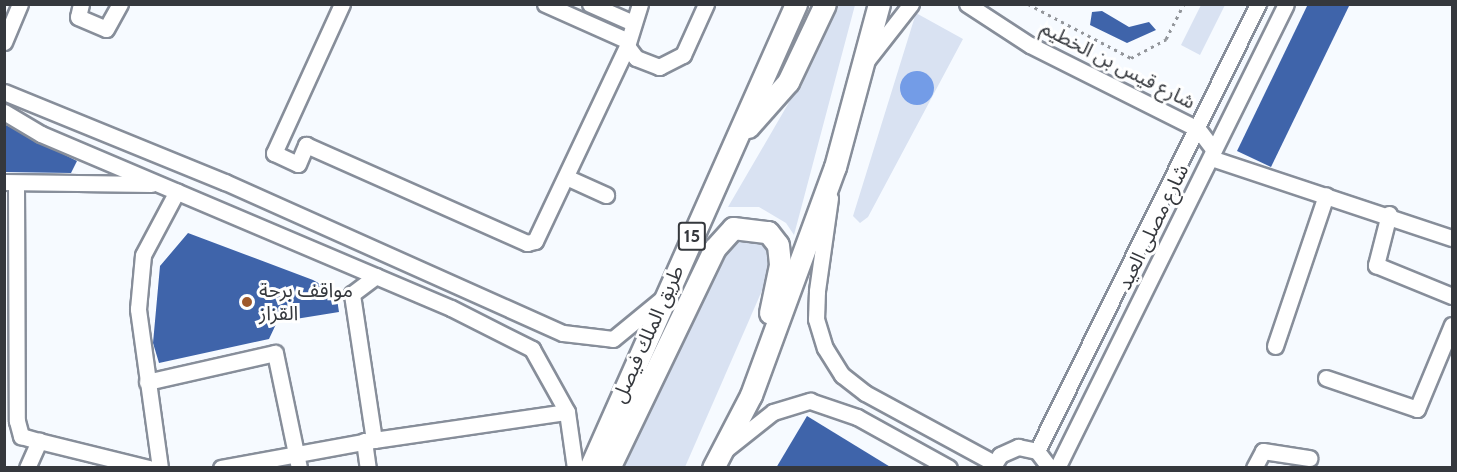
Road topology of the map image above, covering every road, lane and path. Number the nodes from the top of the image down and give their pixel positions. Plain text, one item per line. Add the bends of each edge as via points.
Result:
1 (20, 4) edge
2 (81, 4) edge
3 (120, 4) edge
4 (342, 4) edge
5 (545, 4) edge
6 (590, 4) edge
7 (640, 4) edge
8 (706, 4) edge
9 (796, 4) edge
10 (825, 4) edge
11 (870, 4) edge
12 (879, 4) edge
13 (911, 4) edge
14 (968, 4) edge
15 (1028, 4) edge
16 (1184, 4) edge
17 (1258, 4) edge
18 (1286, 4) edge
19 (631, 22) junction
20 (4, 42) edge
21 (627, 43) junction
22 (863, 53) junction
23 (855, 79) junction
24 (4, 92) edge
25 (4, 112) edge
26 (1198, 129) junction
27 (734, 143) junction
28 (1213, 154) junction
29 (835, 167) junction
30 (566, 177) junction
31 (10, 182) edge
32 (160, 184) junction
33 (177, 191) junction
34 (606, 195) dead end
35 (1326, 195) junction
36 (1389, 214) junction
37 (1452, 238) edge
38 (376, 276) junction
39 (665, 296) junction
40 (1452, 296) edge
41 (1452, 325) edge
42 (1275, 346) dead end
43 (1326, 378) dead end
44 (147, 382) junction
45 (751, 395) junction
46 (567, 412) junction
47 (369, 440) junction
48 (39, 441) junction
49 (1036, 451) junction
50 (1309, 458) dead end
51 (297, 460) edge
52 (718, 460) edge
53 (993, 465) edge
54 (947, 467) edge
55 (27, 468) edge
56 (149, 468) edge
57 (160, 468) edge
58 (221, 468) edge
59 (368, 468) edge
60 (575, 468) edge
61 (590, 468) edge
62 (609, 468) edge
63 (1050, 468) edge
64 (1057, 468) edge
65 (1254, 468) edge

1 - 20 street
2 - 3 street via 78,17 108,29
4 - 30 street via 274,153 298,164 306,145 527,243 535,241
5 - 21 street
6 - 19 street
7 - 19 street
8 - 21 street via 683,55 672,64 644,62
9 - 27 highway, طريق الملك فيصل / 15
10 - 27 highway via 788,82
11 - 22 highway
12 - 22 highway
13 - 23 street
14 - 26 street, شارع قيس بن الخطيم via 1030,45
15 - 16 path via 1131,58 1166,39
17 - 26 street, شارع مصلى العيد
18 - 28 street, شارع مصلى العيد
19 - 21 street
21 - 30 street
22 - 23 highway
23 - 29 highway
24 - 39 street via 225,182 563,333 613,339
25 - 32 street via 41,134
26 - 28 street, شارع قيس بن الخطيم
26 - 49 street, شارع مصلى العيد
27 - 39 highway, طريق الملك فيصل / 15
28 - 35 street
28 - 64 street, شارع مصلى العيد
29 - 45 highway
29 - 53 street via 817,291 816,319 825,348 842,375 865,393
30 - 34 street
31 - 32 street
31 - 48 street via 17,421 21,436
32 - 33 street
33 - 38 street
33 - 44 street via 143,255 138,309
35 - 36 street
35 - 42 street
36 - 37 street
36 - 40 street via 1376,265
38 - 46 street via 532,349
38 - 47 street via 352,294
39 - 61 highway, طريق الملك فيصل / 15
41 - 43 street via 1417,409
44 - 51 street via 275,353
44 - 57 street
45 - 52 highway
45 - 62 highway via 780,265 778,245 768,232 748,227 733,228 715,249
46 - 47 street
46 - 60 street
47 - 51 street
47 - 59 street
48 - 55 street
48 - 56 street
49 - 53 street via 1008,450
49 - 63 street
50 - 65 street via 1263,451
51 - 58 street
52 - 54 street via 773,412 810,401 857,417

